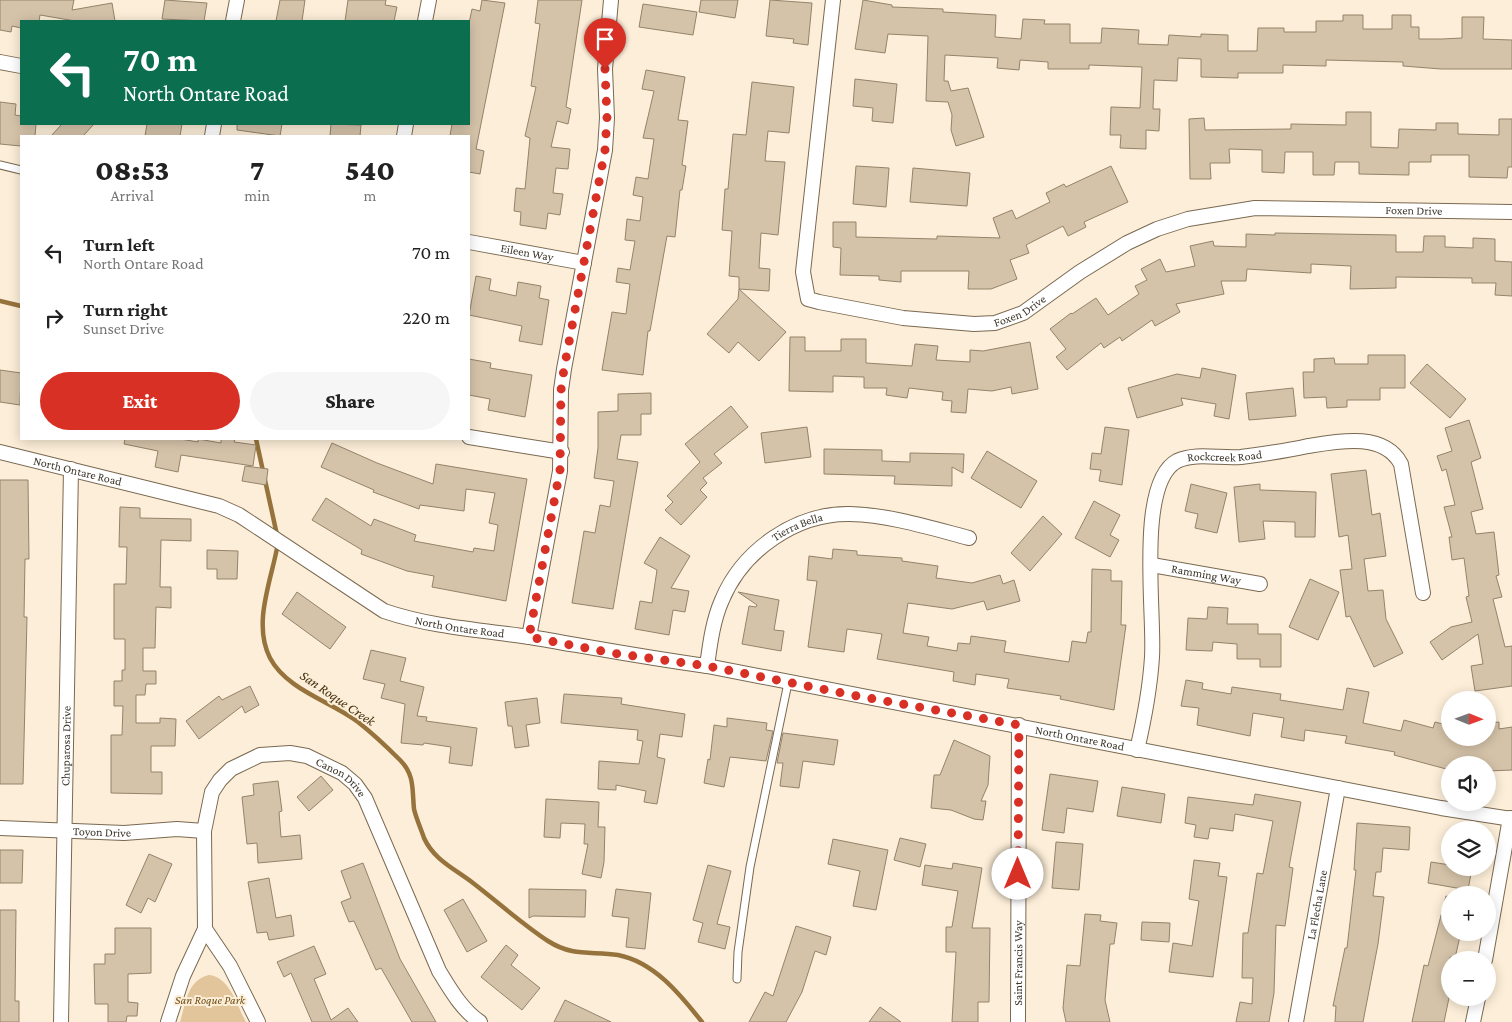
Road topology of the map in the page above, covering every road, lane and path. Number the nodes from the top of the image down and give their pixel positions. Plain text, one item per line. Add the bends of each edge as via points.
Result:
1 (237, 0) edge
2 (429, 0) edge
3 (611, 0) edge
4 (833, 0) edge
5 (233, 20) edge
6 (425, 20) edge
7 (0, 62) edge
8 (20, 66) edge
9 (0, 165) edge
10 (20, 170) edge
11 (1512, 212) edge
12 (470, 242) edge
13 (584, 263) junction
14 (470, 437) edge
15 (0, 452) edge
16 (562, 452) junction
17 (71, 469) junction
18 (969, 538) dead end
19 (1152, 565) junction
20 (1260, 584) dead end
21 (1423, 593) dead end
22 (529, 637) junction
23 (707, 666) junction
24 (788, 683) junction
25 (1019, 725) junction
26 (1137, 750) junction
27 (1338, 788) junction
28 (1511, 818) edge
29 (0, 828) edge
30 (64, 829) junction
31 (204, 831) junction
32 (205, 929) junction
33 (1487, 951) edge
34 (737, 979) dead end
35 (1476, 1006) edge
36 (1014, 1021) edge
37 (61, 1022) edge
38 (168, 1022) edge
39 (258, 1022) edge
40 (480, 1022) edge
41 (1296, 1022) edge
42 (1473, 1022) edge

1 - 5 street
2 - 6 street
3 - 13 street via 605,69 605,150
4 - 11 street, Foxen Drive via 803,272 808,299 904,318 995,323 1023,313 1127,242 1196,217 1255,208
7 - 8 street
9 - 10 lane
12 - 13 street, Eileen Way
13 - 16 street via 561,390
14 - 16 street
15 - 17 street, North Ontare Road
16 - 22 street
17 - 22 street, North Ontare Road via 219,506 239,515 384,611 432,625
17 - 30 street, Chuparosa Drive
18 - 23 street, Tierra Bella via 850,514 832,515 792,527 759,549 733,579 714,622
19 - 20 street, Ramming Way
19 - 21 street, Rockcreek Road via 1150,533 1156,493 1163,474 1176,462 1194,457 1239,457 1314,445 1374,442 1390,450 1401,464
19 - 26 street, Rockcreek Road via 1152,657
22 - 23 street, North Ontare Road
23 - 24 street, North Ontare Road
24 - 25 street, North Ontare Road
24 - 34 lane via 750,867
25 - 26 street, North Ontare Road
25 - 36 street, Saint Francis Way
26 - 27 street, North Ontare Road
27 - 28 street, North Ontare Road
27 - 41 street, La Flecha Lane
28 - 33 street
29 - 30 street, Toyon Drive
30 - 31 street, Toyon Drive via 124,833 177,829
30 - 37 street, Chuparosa Drive
31 - 32 street, Canon Drive
31 - 40 street, Canon Drive via 212,792 231,769 245,760 260,755 290,753 323,762 342,773 366,798 439,971 454,995
32 - 38 street, Canon Drive via 183,976
32 - 39 street via 230,966
35 - 42 street

